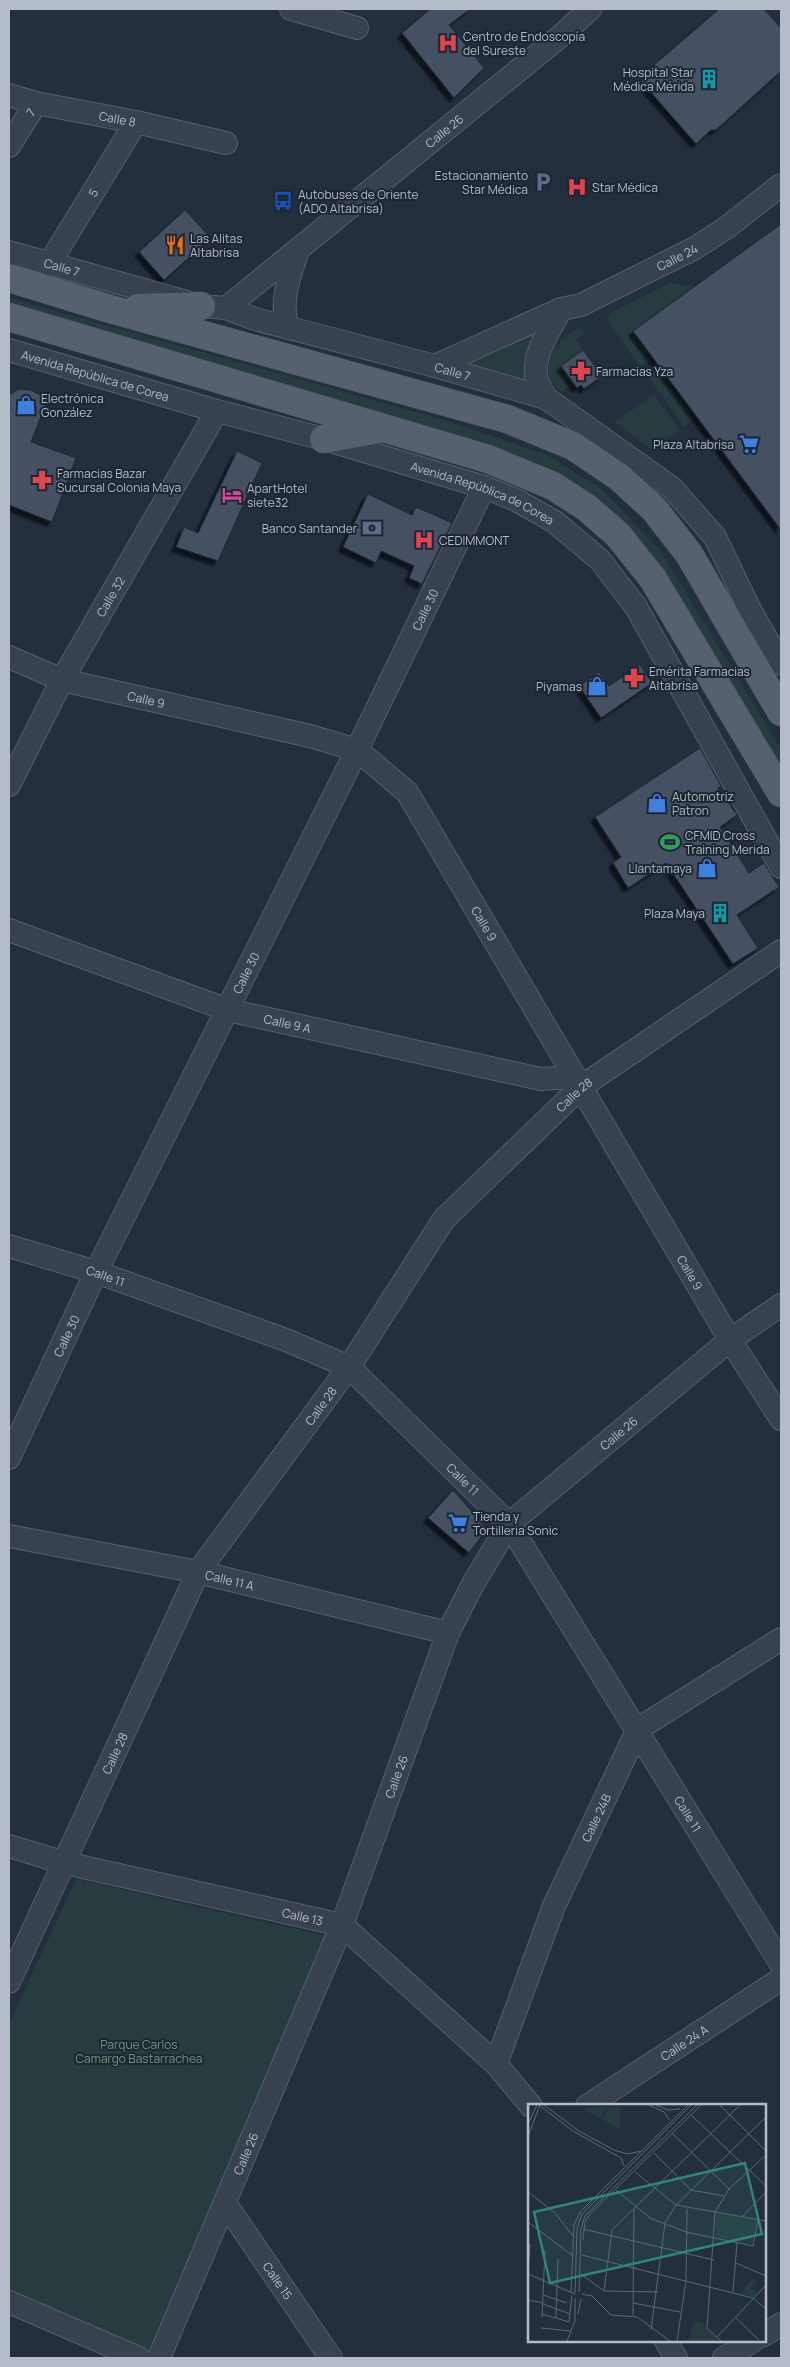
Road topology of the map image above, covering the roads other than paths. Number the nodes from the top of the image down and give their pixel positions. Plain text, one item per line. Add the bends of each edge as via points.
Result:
1 (291, 9) edge
2 (590, 9) edge
3 (357, 28) dead end
4 (9, 95) edge
5 (36, 103) junction
6 (136, 122) junction
7 (226, 143) dead end
8 (9, 146) edge
9 (781, 185) edge
10 (298, 250) junction
11 (9, 252) edge
12 (49, 264) junction
13 (9, 278) edge
14 (213, 307) junction
15 (110, 309) junction
16 (561, 309) junction
17 (9, 317) edge
18 (288, 328) junction
19 (12, 354) edge
20 (435, 366) junction
21 (546, 398) junction
22 (217, 411) junction
23 (385, 428) junction
24 (324, 439) junction
25 (484, 487) junction
26 (9, 657) edge
27 (781, 664) edge
28 (62, 680) junction
29 (781, 711) edge
30 (357, 750) junction
31 (9, 785) edge
32 (781, 793) edge
33 (781, 867) edge
34 (9, 930) edge
35 (781, 951) edge
36 (228, 1010) junction
37 (578, 1082) junction
38 (9, 1246) edge
39 (96, 1272) junction
40 (781, 1305) edge
41 (730, 1340) junction
42 (349, 1367) junction
43 (781, 1419) edge
44 (9, 1458) edge
45 (510, 1524) junction
46 (9, 1536) edge
47 (198, 1572) junction
48 (448, 1633) junction
49 (781, 1639) edge
50 (638, 1728) junction
51 (9, 1846) edge
52 (65, 1863) junction
53 (342, 1925) junction
54 (781, 1964) edge
55 (781, 1979) edge
56 (9, 1982) edge
57 (496, 2064) junction
58 (529, 2104) edge
59 (590, 2104) edge
60 (225, 2203) junction
61 (9, 2302) edge
62 (781, 2324) edge
63 (765, 2334) edge
64 (667, 2342) edge
65 (751, 2342) edge
66 (139, 2358) edge
67 (159, 2358) edge
68 (331, 2358) edge
69 (676, 2358) edge
70 (724, 2358) edge

1 - 3 street
2 - 10 street, Calle 26
4 - 5 street, Calle 8
5 - 6 street, Calle 8
5 - 8 street, 7
6 - 7 street, Calle 8
6 - 12 street, 5
9 - 16 street, Calle 24 via 695,248 582,305
10 - 14 street, Calle 26
10 - 18 street via 284,306
11 - 12 street, Calle 7
12 - 14 street, Calle 7
13 - 15 main road
14 - 15 main road
14 - 18 street, Calle 7
15 - 29 main road via 507,419 573,446 619,477 654,509 689,554
16 - 20 street, Calle 24
16 - 21 street via 537,364 537,379
17 - 23 main road
18 - 20 street, Calle 7
19 - 22 street, Avenida República de Corea
20 - 21 street, Calle 7
21 - 27 street, Calle 7 via 672,488 715,537 750,610
22 - 24 street, Avenida República de Corea
22 - 28 street, Calle 32
23 - 24 main road
23 - 32 main road via 488,459 553,486 587,508 618,535 653,579
24 - 25 street, Avenida República de Corea
25 - 30 street, Calle 30
25 - 33 street, Avenida República de Corea via 555,522 600,560 636,607
26 - 28 street, Calle 9
28 - 30 street, Calle 9 via 310,736
28 - 31 street, Calle 32
30 - 36 street, Calle 30
30 - 37 street, Calle 9 via 407,792
34 - 36 street, Calle 9 A
35 - 37 street, Calle 28
36 - 37 street, Calle 9 A via 541,1079
36 - 39 street, Calle 30
37 - 41 street, Calle 9
37 - 42 street, Calle 28 via 444,1219
38 - 39 street, Calle 11
39 - 42 street, Calle 11 via 286,1340
39 - 44 street, Calle 30
40 - 41 street, Calle 26
41 - 43 street, Calle 9
41 - 45 street, Calle 26
42 - 45 street, Calle 11
42 - 47 street, Calle 28
45 - 48 street, Calle 26
45 - 50 street, Calle 11
46 - 47 street, Calle 11 A
47 - 48 street, Calle 11 A
47 - 52 street, Calle 28
48 - 53 street, Calle 26
49 - 50 street
50 - 54 street, Calle 11
50 - 57 street, Calle 24B via 554,1906
51 - 52 street, Calle 13
52 - 53 street, Calle 13
52 - 56 street, Calle 28
53 - 57 street, Calle 13
53 - 60 street, Calle 26
55 - 59 street, Calle 24 A
57 - 58 street, Calle 13
60 - 67 street, Calle 26
60 - 68 street, Calle 15
61 - 66 street
62 - 63 street
64 - 69 street
65 - 70 street

